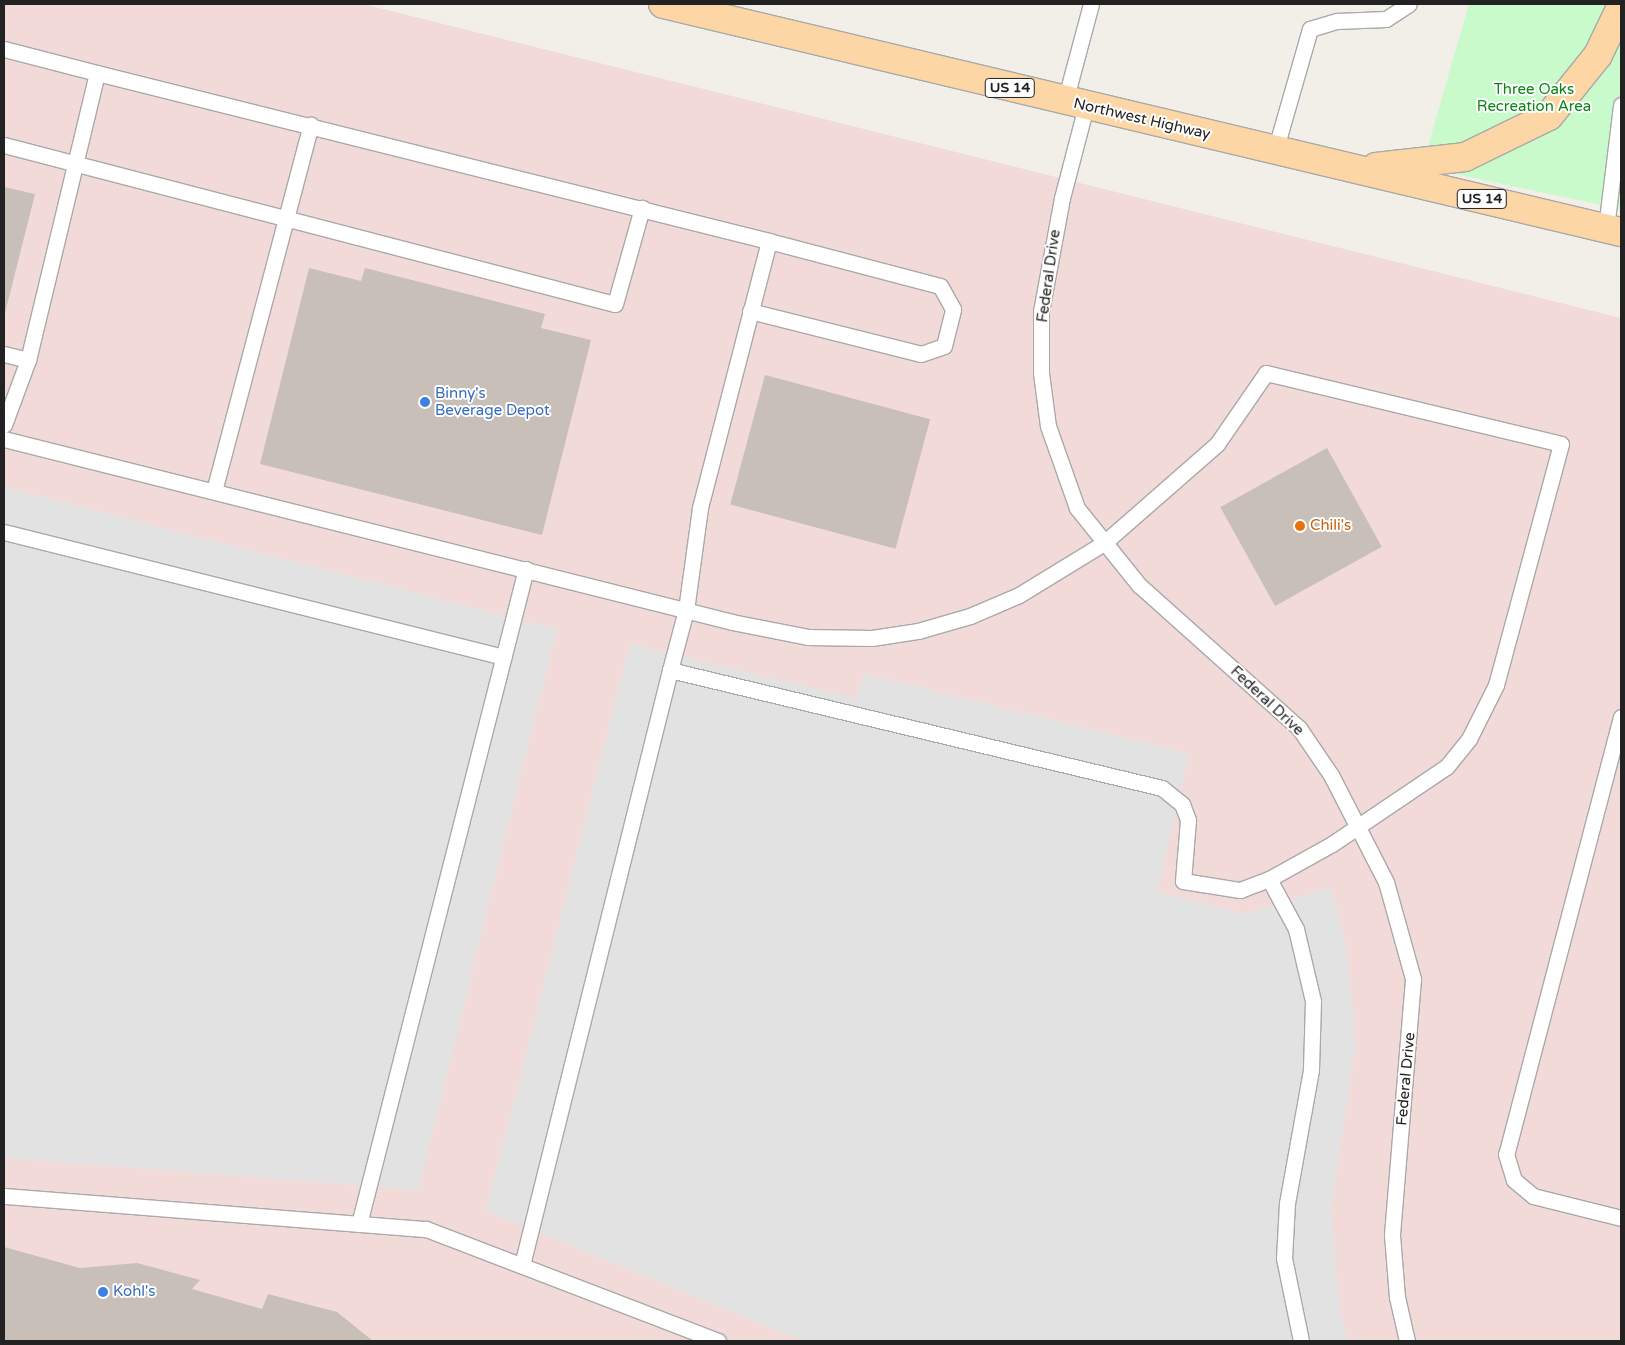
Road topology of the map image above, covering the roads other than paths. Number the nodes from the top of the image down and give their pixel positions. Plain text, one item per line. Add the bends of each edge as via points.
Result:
1 (662, 4) edge
2 (1091, 4) edge
3 (1409, 4) edge
4 (1621, 7) edge
5 (4, 49) edge
6 (97, 72) junction
7 (1076, 104) junction
8 (1621, 105) edge
9 (310, 125) junction
10 (4, 145) edge
11 (1275, 151) junction
12 (75, 164) junction
13 (1358, 170) junction
14 (642, 208) junction
15 (284, 218) junction
16 (1614, 230) edge
17 (769, 241) junction
18 (750, 312) junction
19 (4, 354) edge
20 (28, 360) junction
21 (4, 425) edge
22 (4, 439) edge
23 (214, 491) junction
24 (4, 532) edge
25 (1104, 543) junction
26 (526, 569) junction
27 (686, 610) junction
28 (504, 656) junction
29 (670, 670) junction
30 (1621, 717) edge
31 (1358, 826) junction
32 (1269, 879) junction
33 (4, 1196) edge
34 (1621, 1218) edge
35 (358, 1224) junction
36 (522, 1265) junction
37 (718, 1341) edge
38 (1300, 1341) edge
39 (1406, 1341) edge

1 - 7 main road, Northwest Highway / US 14
2 - 7 lane, Federal Drive
3 - 11 lane via 1386,19 1337,21 1310,29
4 - 13 main road via 1598,55 1549,116 1465,156
5 - 6 lane
6 - 9 lane
6 - 12 lane
7 - 11 main road, Northwest Highway / US 14
7 - 25 lane, Federal Drive via 1041,311 1041,373 1048,426 1062,468 1077,508
8 - 16 lane
9 - 14 lane
9 - 15 lane
10 - 12 lane
11 - 13 main road, Northwest Highway / US 14
12 - 15 lane
12 - 20 lane
13 - 16 main road, Northwest Highway / US 14
14 - 15 lane via 615,304
14 - 17 lane
15 - 23 lane
17 - 18 lane
17 - 18 lane via 940,286 953,309 944,346 921,354
18 - 27 lane via 700,508
19 - 20 lane
20 - 21 lane
22 - 23 lane
23 - 26 lane
24 - 28 lane
25 - 27 lane via 1019,595 918,631 872,638 808,636
25 - 31 lane, Federal Drive via 1160,604 1299,728
25 - 31 lane via 1217,444 1266,373 1561,444 1496,685 1469,739 1446,767
26 - 27 lane
26 - 28 lane
27 - 29 lane
28 - 35 lane
29 - 32 lane via 1162,788 1182,804 1188,820 1183,881 1240,890
29 - 36 lane
30 - 34 lane via 1506,1154 1514,1180 1532,1196
31 - 32 lane
31 - 39 lane, Federal Drive via 1386,882 1413,979 1392,1235 1397,1297
32 - 38 lane via 1296,929 1313,1001 1311,1070 1287,1203 1284,1258
33 - 35 lane
35 - 36 lane via 426,1229
36 - 37 lane

